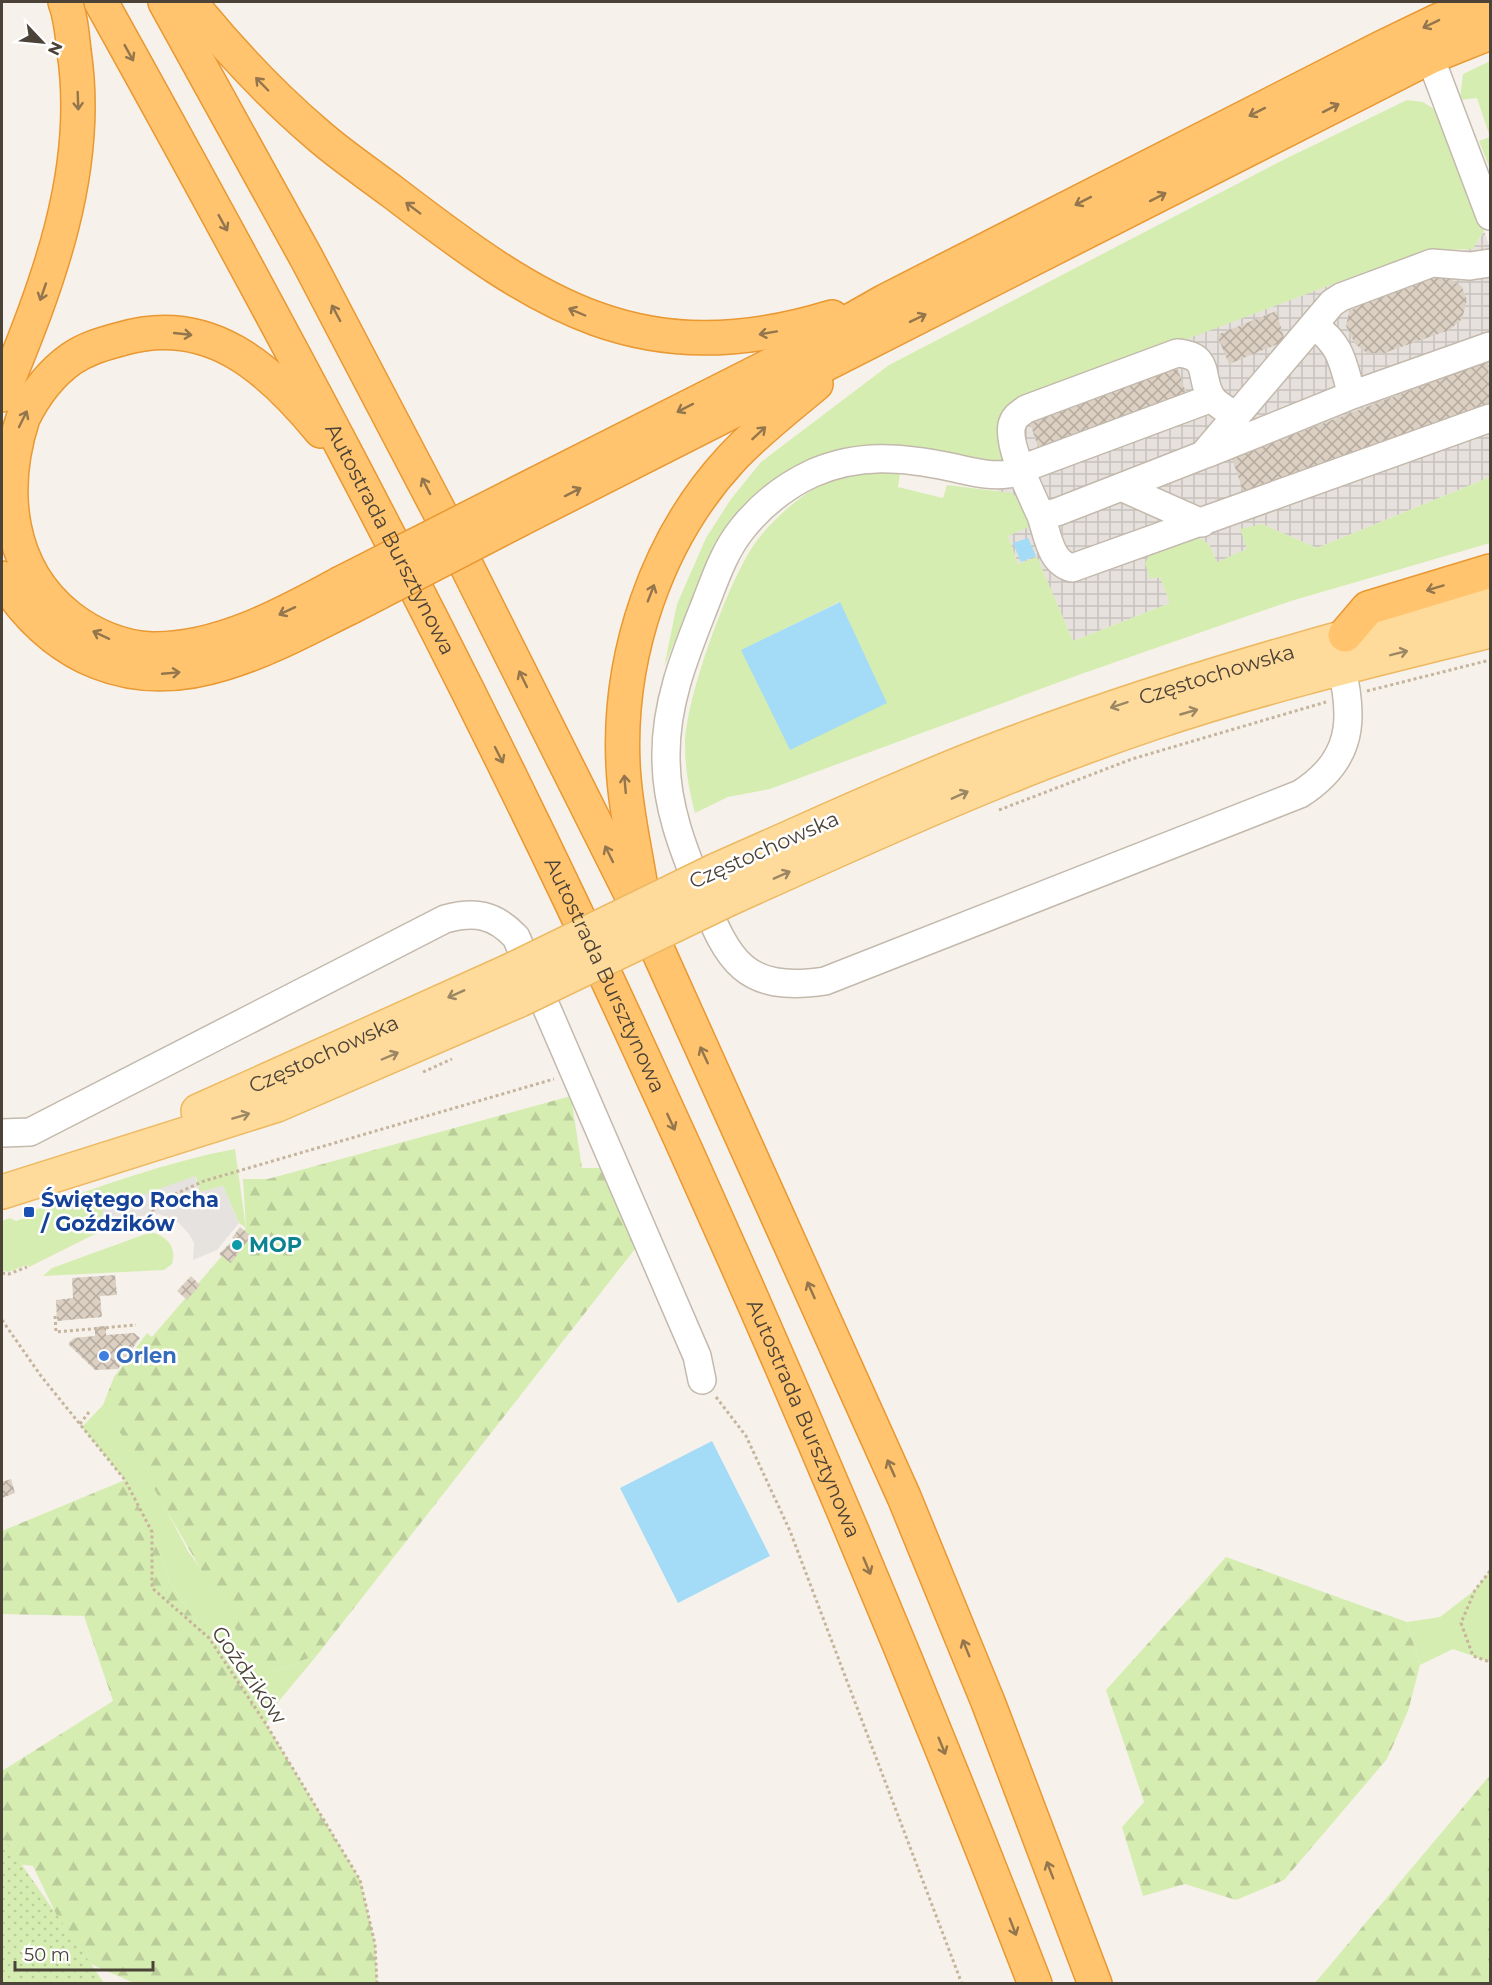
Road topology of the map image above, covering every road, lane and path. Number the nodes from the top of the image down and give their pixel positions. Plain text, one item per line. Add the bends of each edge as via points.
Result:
1 (65, 2) edge
2 (100, 2) edge
3 (165, 2) edge
4 (190, 2) edge
5 (1485, 2) edge
6 (1491, 33) edge
7 (1430, 57) junction
8 (1491, 216) edge
9 (1491, 262) edge
10 (885, 301) junction
11 (1314, 325) junction
12 (865, 344) junction
13 (1491, 346) edge
14 (2, 395) edge
15 (1352, 395) junction
16 (1212, 398) junction
17 (1236, 416) junction
18 (1491, 418) edge
19 (1203, 455) junction
20 (1022, 469) junction
21 (359, 478) junction
22 (1121, 487) junction
23 (516, 508) junction
24 (1041, 516) junction
25 (1202, 524) junction
26 (1491, 571) edge
27 (2, 578) edge
28 (345, 596) junction
29 (1491, 600) edge
30 (1491, 631) edge
31 (1342, 659) junction
32 (1491, 660) edge
33 (994, 812) dead end
34 (646, 924) junction
35 (576, 1072) junction
36 (2, 1133) edge
37 (2, 1192) edge
38 (151, 1223) dead end
39 (27, 1267) dead end
40 (2, 1272) edge
41 (55, 1316) dead end
42 (2, 1320) edge
43 (136, 1325) dead end
44 (702, 1380) joint
45 (89, 1412) dead end
46 (80, 1424) junction
47 (1491, 1571) edge
48 (1491, 1662) edge
49 (377, 1983) edge
50 (962, 1983) edge
51 (1035, 1983) edge
52 (1095, 1983) edge

1 -> 14 highway via 77,68 79,117 75,159 56,253
2 -> 21 highway, Autostrada Bursztynowa via 296,355
34 -> 3 highway via 385,407
10 -> 4 highway via 801,326 708,339 630,330 573,311 488,263 320,137 244,66
5 -> 10 highway via 1381,48
6 - 7 highway
7 - 8 lane
12 -> 7 highway
9 - 11 lane via 1470,266 1432,263 1341,297
10 -> 23 highway
11 - 15 lane via 1339,350
11 - 17 lane
23 -> 12 highway
34 -> 12 highway via 626,804 622,728 633,647 655,583 677,535 730,460
13 - 15 lane
15 - 19 lane
16 - 17 lane
16 - 20 lane
16 - 20 lane via 1199,361 1184,353 1170,354 1026,409 1017,416 1010,432
17 - 19 lane
18 - 25 lane
19 - 22 lane
20 - 24 lane
20 - 31 lane via 1000,476 894,457 845,462 813,473 776,495 756,513 726,552 673,689 666,759 672,816 683,850 720,940 733,958 750,971 766,980 795,985 825,981 1300,794 1320,781 1340,752 1348,728
28 -> 21 highway via 200,644 151,649 126,646 78,624 50,602 29,575 9,524 4,492 8,458 34,397 70,360 95,346 136,334 178,333 212,341 250,359 274,378
21 -> 51 highway, Autostrada Bursztynowa via 566,893 762,1318 920,1691
22 - 24 lane
22 - 25 lane
23 - 28 highway, bridge
24 - 25 lane via 1054,555 1061,565 1072,568
26 -> 31 highway via 1368,608
27 -> 28 highway via 41,628 67,647 102,664 138,674 224,664 254,653
29 - 31 main road, Częstochowska
31 -> 30 main road, Częstochowska
31 - 32 path
31 - 33 path via 1132,759
31 - 37 main road, Częstochowska, bridge via 1109,708 978,756 515,985 65,1171
52 -> 34 highway via 988,1702 904,1497
35 - 36 lane via 516,937 491,917 462,914 30,1132
35 - 38 path via 204,1181 154,1204
35 - 44 lane via 696,1356
39 - 40 path via 9,1274
41 - 43 path via 56,1332
42 - 46 path, Goździków via 40,1376
44 - 50 path via 746,1436 790,1531
45 - 46 path
46 - 49 path, Goździków via 125,1480 152,1532 152,1588 209,1638 360,1880 375,1944
47 - 48 path via 1475,1590 1461,1623 1473,1656

